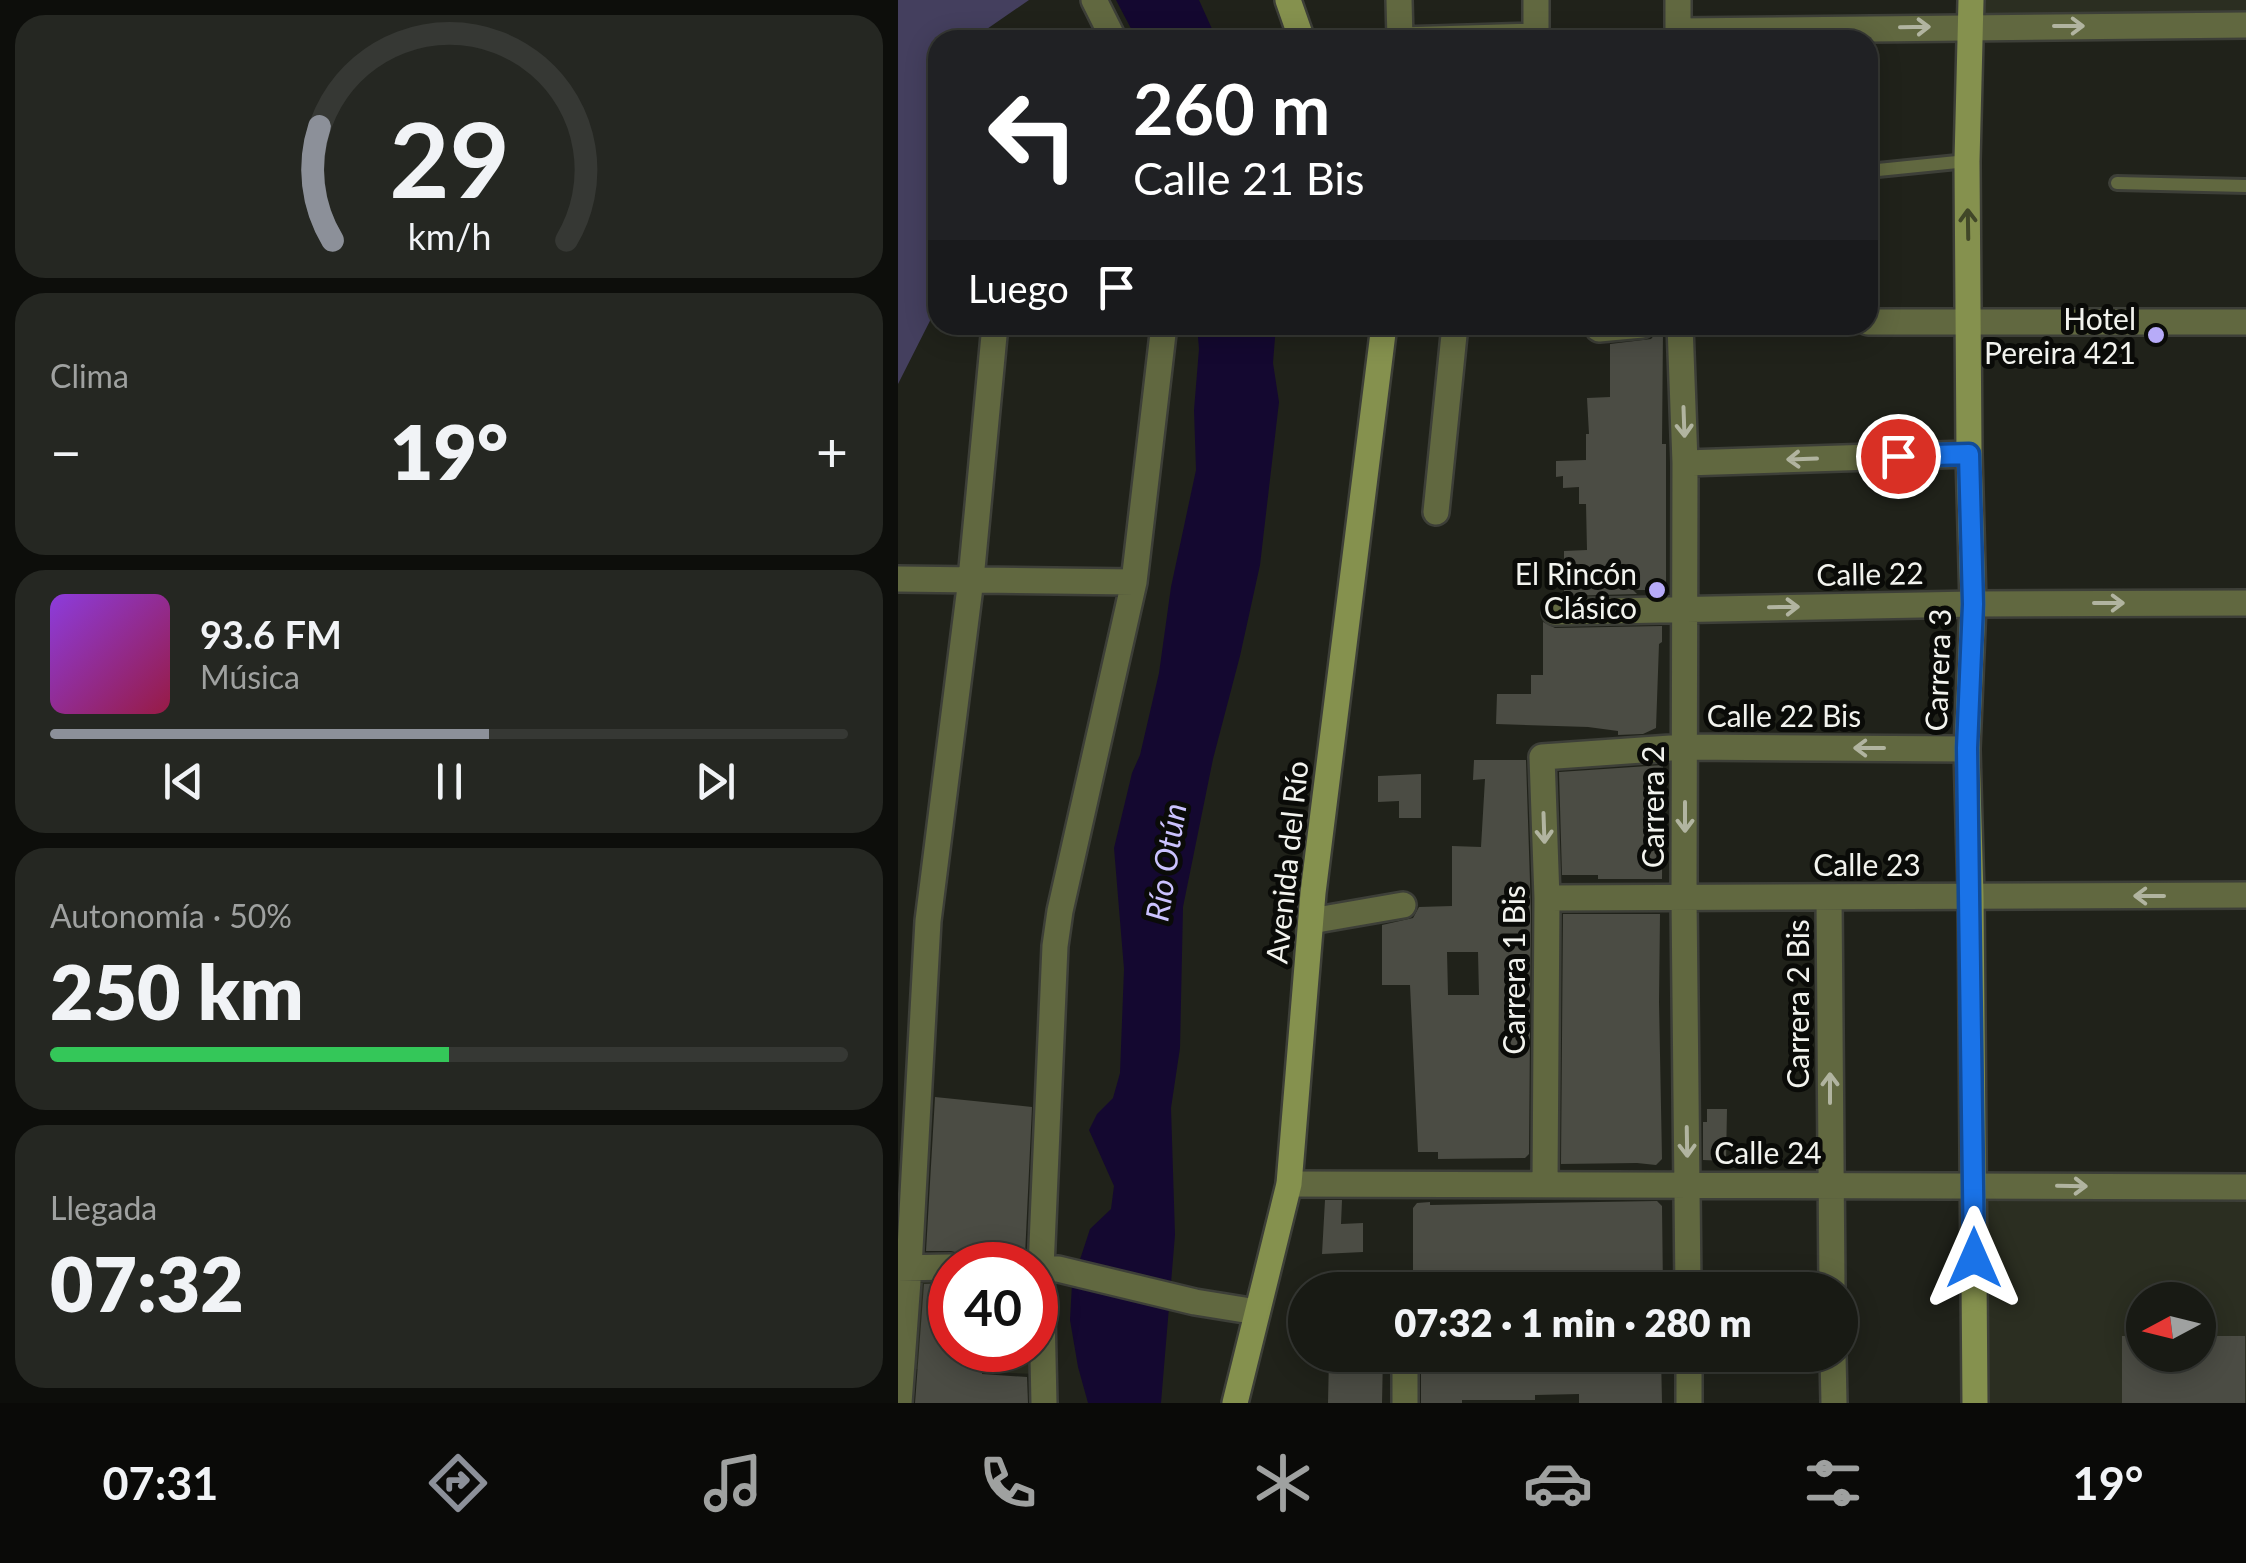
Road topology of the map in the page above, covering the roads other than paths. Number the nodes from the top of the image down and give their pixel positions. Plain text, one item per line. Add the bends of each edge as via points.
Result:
1 (1094, 0) edge
2 (1288, 0) edge
3 (1399, 0) edge
4 (1536, 0) edge
5 (1678, 0) edge
6 (1971, 0) edge
7 (2246, 24) edge
8 (1971, 26) junction
9 (1109, 30) edge
10 (1298, 30) edge
11 (1400, 30) edge
12 (1536, 30) edge
13 (1678, 30) edge
14 (1841, 30) edge
15 (1967, 162) junction
16 (1878, 171) edge
17 (2117, 183) dead end
18 (2246, 186) edge
19 (1878, 322) edge
20 (1969, 322) junction
21 (2246, 322) edge
22 (993, 335) edge
23 (1163, 335) edge
24 (1383, 335) edge
25 (1454, 335) edge
26 (1680, 335) edge
27 (1969, 454) junction
28 (1686, 463) junction
29 (1436, 512) dead end
30 (898, 579) edge
31 (971, 580) junction
32 (1134, 582) junction
33 (2246, 603) edge
34 (1973, 604) junction
35 (1686, 609) junction
36 (1554, 612) dead end
37 (1685, 747) junction
38 (1967, 748) junction
39 (1542, 757) joint
40 (2246, 895) edge
41 (1971, 896) junction
42 (1829, 897) junction
43 (1547, 898) junction
44 (1684, 898) junction
45 (1403, 905) dead end
46 (1311, 920) junction
47 (1289, 1184) junction
48 (1545, 1184) junction
49 (1688, 1184) junction
50 (1831, 1184) junction
51 (1974, 1184) junction
52 (2246, 1187) edge
53 (1046, 1242) edge
54 (904, 1267) edge
55 (1058, 1271) edge
56 (1688, 1272) edge
57 (1832, 1272) edge
58 (1257, 1312) junction
59 (1044, 1372) edge
60 (1406, 1372) edge
61 (1688, 1372) edge
62 (1834, 1372) edge
63 (899, 1403) edge
64 (1044, 1403) edge
65 (1235, 1403) edge
66 (1405, 1403) edge
67 (1689, 1403) edge
68 (1834, 1403) edge
69 (1975, 1403) edge

1 - 9 street
2 - 10 street
3 - 11 street
4 - 12 street
5 - 13 street
6 - 8 street, Carrera 3
8 -> 7 street
14 -> 8 street
8 - 15 street, Carrera 3
15 - 16 lane
20 -> 15 street, Carrera 3
17 - 18 lane
19 - 20 street
20 - 21 street
20 - 27 street, Carrera 3
22 - 31 street
23 - 32 street
24 - 46 street, Avenida del Río
25 - 29 street
26 -> 28 street, Carrera 2
27 -> 28 street
27 - 34 street, Carrera 3
28 - 35 street, Carrera 2
30 - 31 street
31 - 32 street
31 - 54 street via 928,921
32 - 53 street via 1055,946
34 -> 33 street, Calle 22
35 -> 34 street, Calle 22
34 - 38 street, Carrera 3
35 - 36 street, Calle 22
35 - 37 street, Carrera 2
38 -> 37 street, Calle 22 Bis
37 - 39 street, Calle 22 Bis
37 -> 44 street, Carrera 2
38 - 41 street, Carrera 3
39 -> 43 street, Carrera 1 Bis
40 -> 41 street, Calle 23
41 - 42 street, Calle 23
41 - 51 street, Carrera 3
42 - 44 street, Calle 23
50 -> 42 street, Carrera 2 Bis
43 - 44 street, Calle 23
43 - 48 street, Carrera 1 Bis
44 -> 49 street, Carrera 2
45 - 46 street
46 - 47 street, Avenida del Río
47 - 48 street, Calle 24
47 - 58 street, Avenida del Río
48 - 49 street, Calle 24
49 - 50 street, Calle 24
49 - 56 street, Carrera 2
50 - 51 street, Calle 24
50 - 57 street, Carrera 2 Bis
51 -> 52 street, Calle 24
51 - 69 street, Carrera 3
54 - 63 street
55 - 58 street
58 - 65 street, Avenida del Río
59 - 64 street
60 - 66 street
61 - 67 street
62 - 68 street

